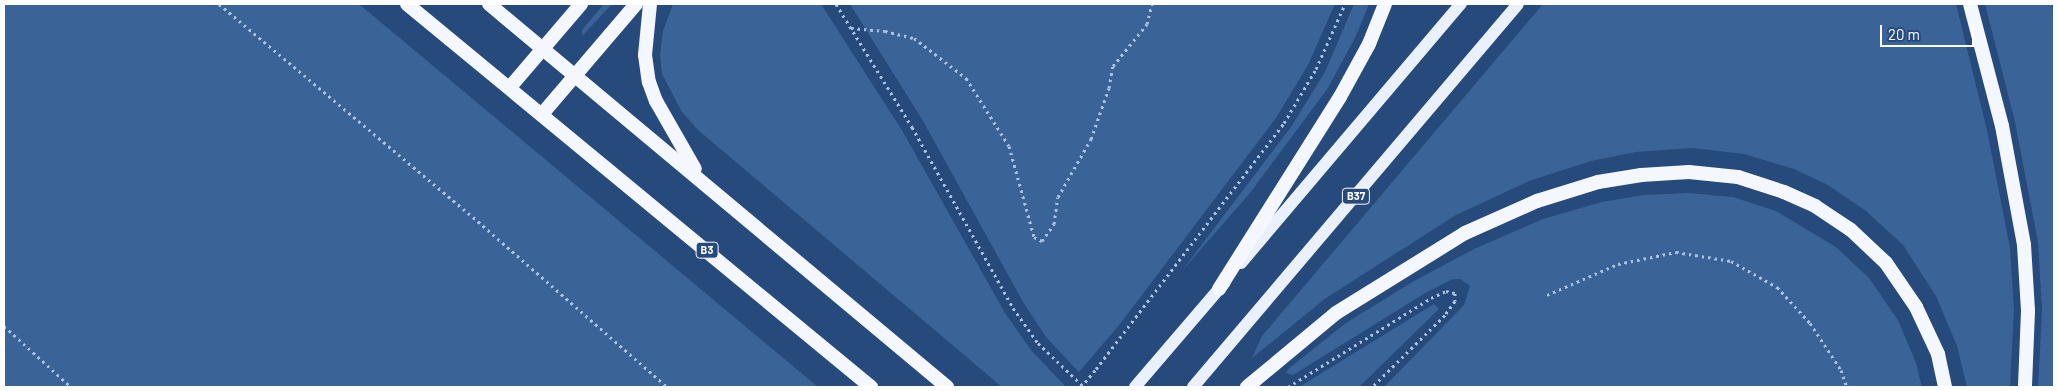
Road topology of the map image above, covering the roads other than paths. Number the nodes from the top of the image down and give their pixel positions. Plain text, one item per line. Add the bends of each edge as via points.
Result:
1 (408, 4) edge
2 (490, 4) edge
3 (581, 4) edge
4 (636, 4) edge
5 (650, 4) edge
6 (1385, 4) edge
7 (1461, 4) edge
8 (1518, 4) edge
9 (1970, 4) edge
10 (542, 47) junction
11 (575, 75) junction
12 (510, 86) junction
13 (543, 113) junction
14 (699, 176) junction
15 (1219, 289) junction
16 (870, 387) edge
17 (947, 387) edge
18 (1135, 387) edge
19 (1193, 387) edge
20 (1247, 387) edge
21 (1945, 387) edge
22 (2025, 387) edge

1 - 12 highway, B3
2 - 10 highway
3 - 10 highway
4 - 11 highway
5 - 14 highway via 645,55 649,82 656,101
6 - 15 highway via 1369,44 1340,97
7 - 15 main road
8 - 19 main road, B37
9 - 22 highway via 2002,126 2024,245 2028,311
10 - 11 highway
10 - 12 highway
11 - 13 highway
11 - 14 highway
12 - 13 highway, B3
13 - 16 highway, B3
14 - 17 highway
15 - 18 main road
20 - 21 highway via 1336,313 1465,233 1537,201 1598,182 1689,172 1738,177 1784,192 1815,206 1851,230 1886,263 1916,307 1938,354

